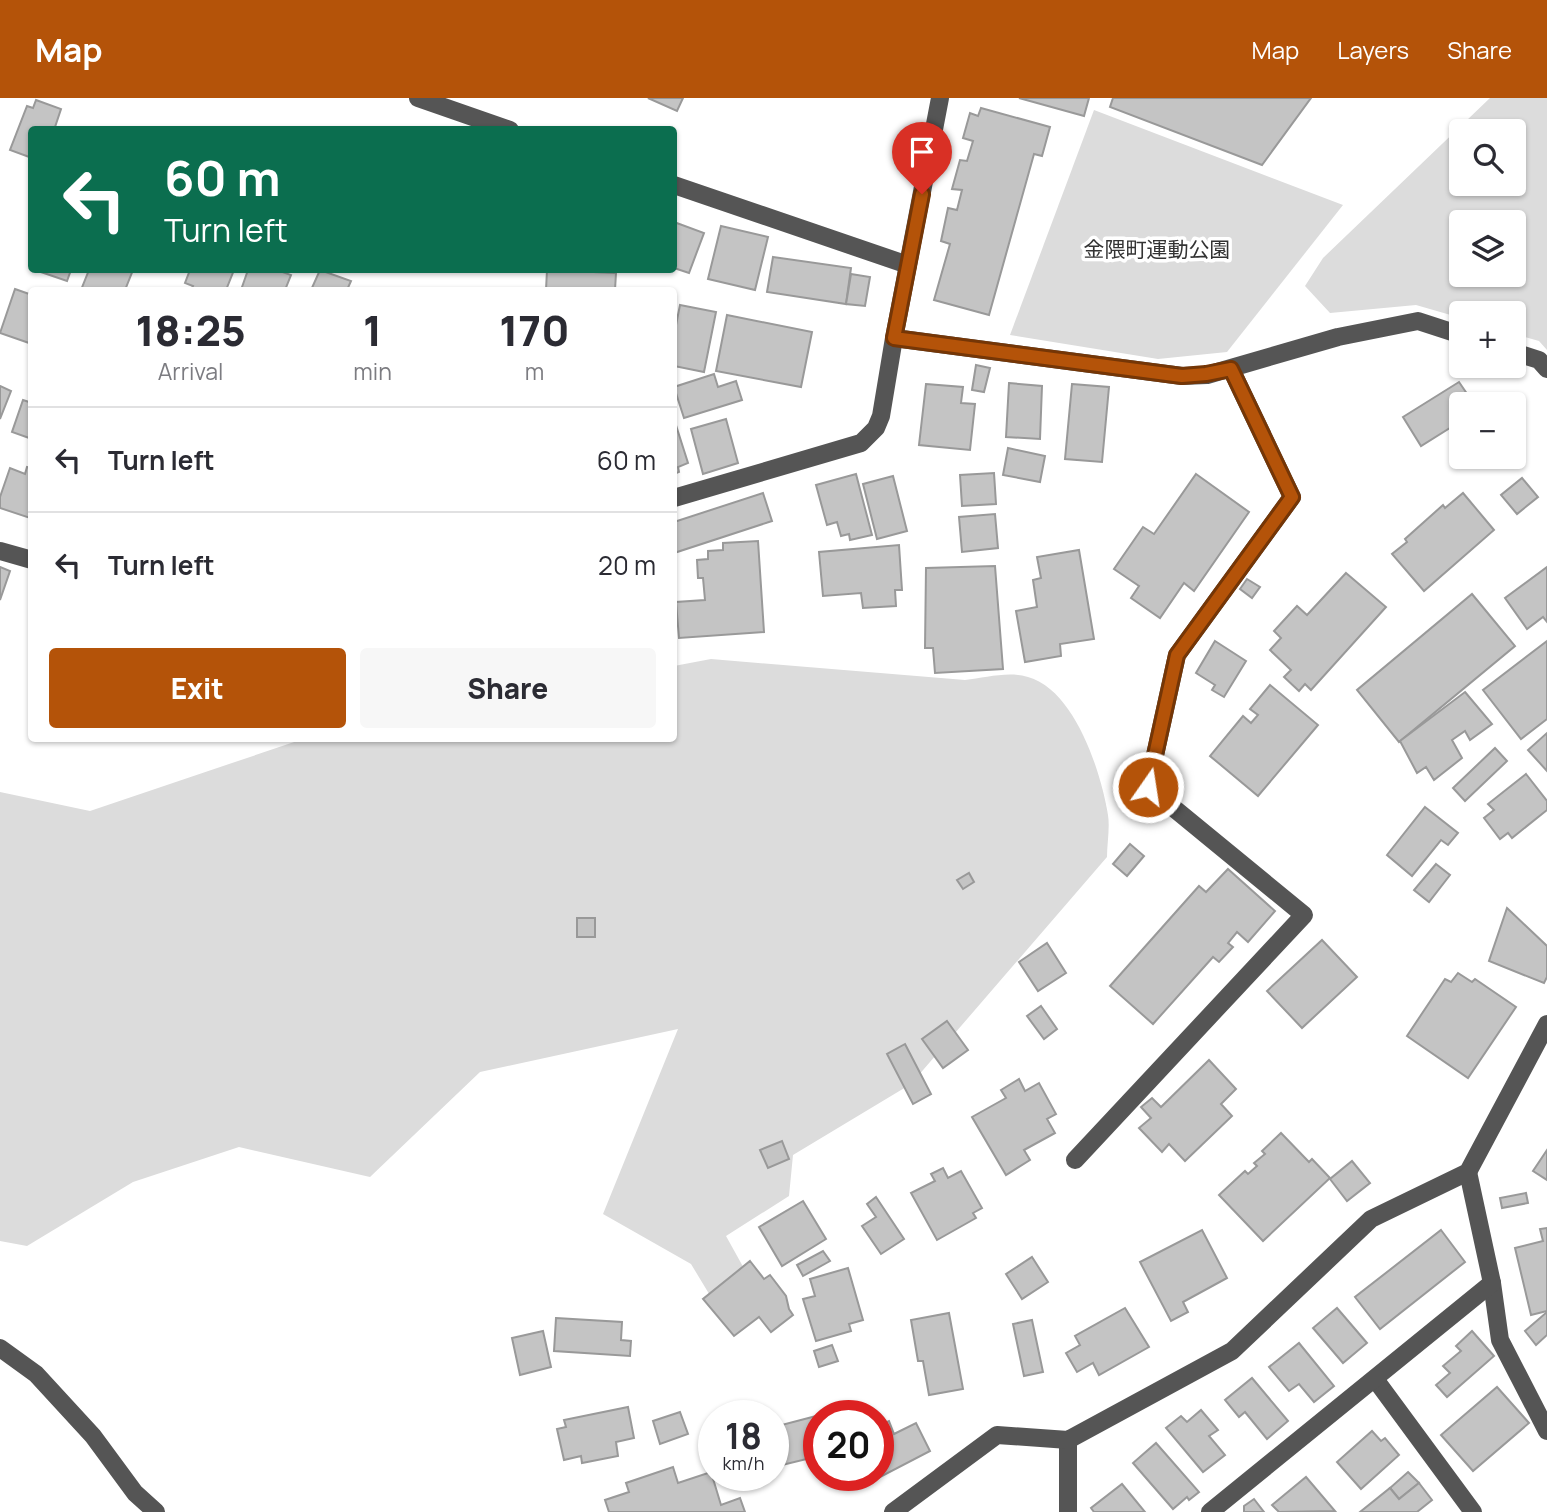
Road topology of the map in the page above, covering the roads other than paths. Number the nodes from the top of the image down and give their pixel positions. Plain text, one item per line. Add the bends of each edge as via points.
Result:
1 (418, 98) edge
2 (940, 98) edge
3 (498, 126) edge
4 (677, 186) edge
5 (908, 265) junction
6 (1449, 331) edge
7 (894, 338) junction
8 (1526, 356) edge
9 (1231, 369) junction
10 (1547, 369) edge
11 (677, 497) edge
12 (0, 551) edge
13 (28, 559) edge
14 (1547, 1024) edge
15 (1075, 1160) dead end
16 (1468, 1172) junction
17 (1492, 1283) junction
18 (0, 1348) edge
19 (1375, 1379) junction
20 (1547, 1431) edge
21 (1068, 1440) junction
22 (156, 1512) edge
23 (893, 1512) edge
24 (1068, 1512) edge
25 (1210, 1512) edge
26 (1473, 1512) edge

1 - 3 street
2 - 5 street
4 - 5 street
5 - 7 street
6 - 9 street via 1418,321 1338,337
7 - 9 street via 1182,376
7 - 11 street via 881,416 861,443
8 - 10 street
9 - 15 street via 1292,497 1177,655 1148,787 1304,915
12 - 13 street
14 - 16 street
16 - 17 street
16 - 21 street via 1371,1219 1232,1351
17 - 19 street
17 - 20 street via 1500,1340
18 - 22 street via 36,1374
19 - 25 street
19 - 26 street
21 - 23 street via 997,1435
21 - 24 street

